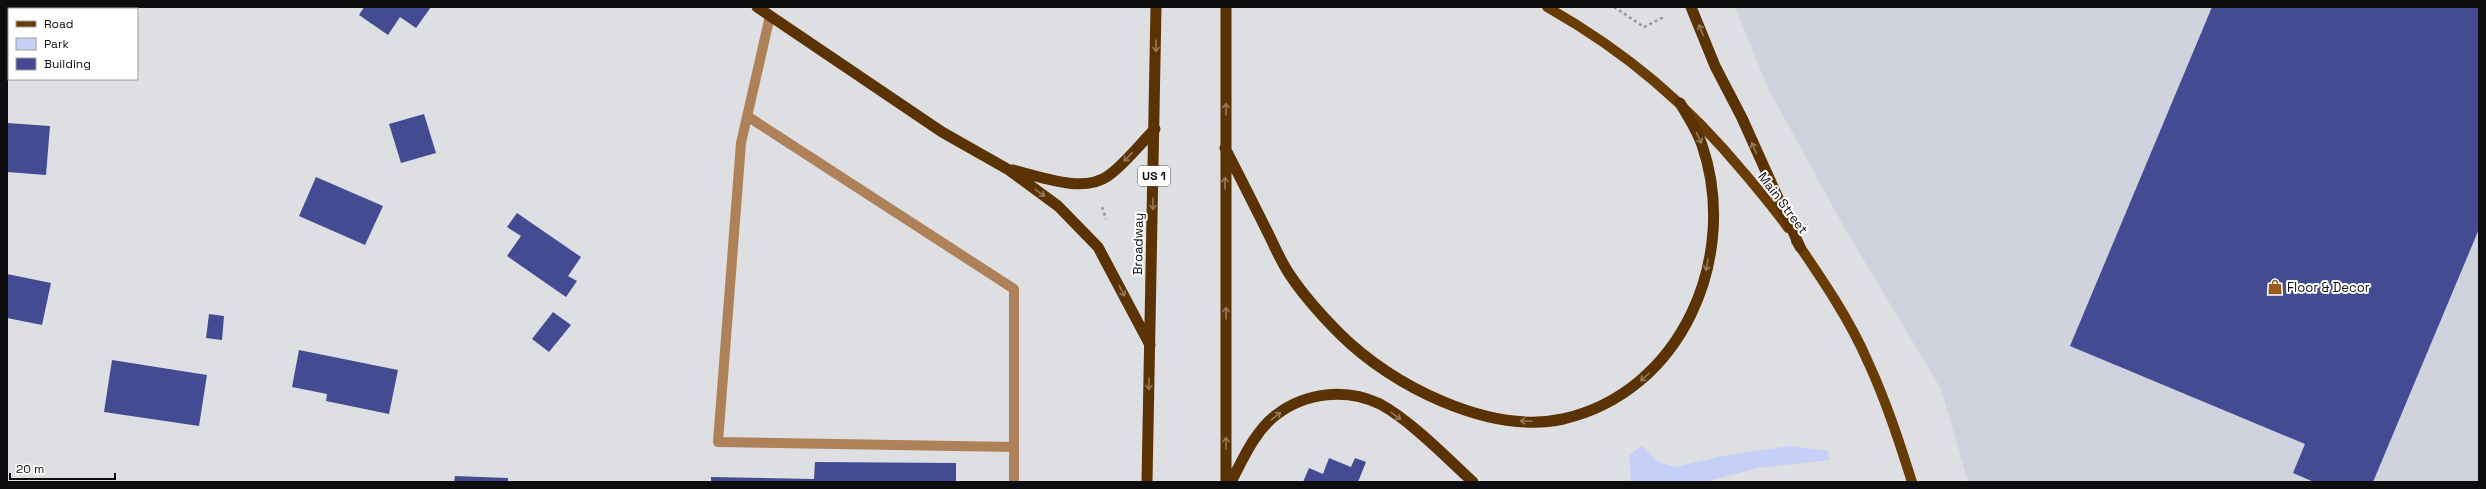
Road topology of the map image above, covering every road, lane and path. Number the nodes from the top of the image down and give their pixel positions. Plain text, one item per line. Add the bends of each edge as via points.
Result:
1 (757, 7) edge
2 (1156, 7) edge
3 (1226, 7) edge
4 (1546, 7) edge
5 (1614, 7) edge
6 (1691, 7) edge
7 (770, 16) junction
8 (1664, 17) dead end
9 (1680, 103) junction
10 (747, 116) junction
11 (1155, 129) junction
12 (1225, 148) junction
13 (1009, 170) junction
14 (1800, 247) junction
15 (1150, 345) junction
16 (1014, 447) junction
17 (1014, 482) edge
18 (1147, 482) edge
19 (1226, 482) edge
20 (1231, 482) edge
21 (1473, 482) edge
22 (1912, 482) edge

1 - 7 highway
2 -> 11 highway, Broadway / US 1
12 -> 3 highway
4 - 9 main road, Main Street via 1634,63
5 - 8 path via 1644,26
14 -> 6 highway via 1742,118 1715,66
7 - 10 lane
7 - 13 highway via 942,132
9 -> 12 highway via 1702,144 1713,196 1710,245 1701,291 1674,345 1646,378 1610,402 1561,419 1522,421 1459,408 1408,384 1362,354 1336,329 1290,275
9 - 14 main road, Main Street via 1746,175 1779,215
10 - 16 lane via 1014,289
10 - 16 lane via 741,143 718,442
11 -> 13 highway via 1114,171 1095,182 1068,183
11 -> 15 highway, Broadway / US 1
19 -> 12 highway
13 -> 15 highway via 1058,206 1098,247
14 - 22 main road, Main Street via 1868,360 1896,429
15 -> 18 highway, Broadway / US 1
16 - 17 lane
20 -> 21 highway via 1252,443 1276,415 1303,400 1340,394 1366,399 1392,412

